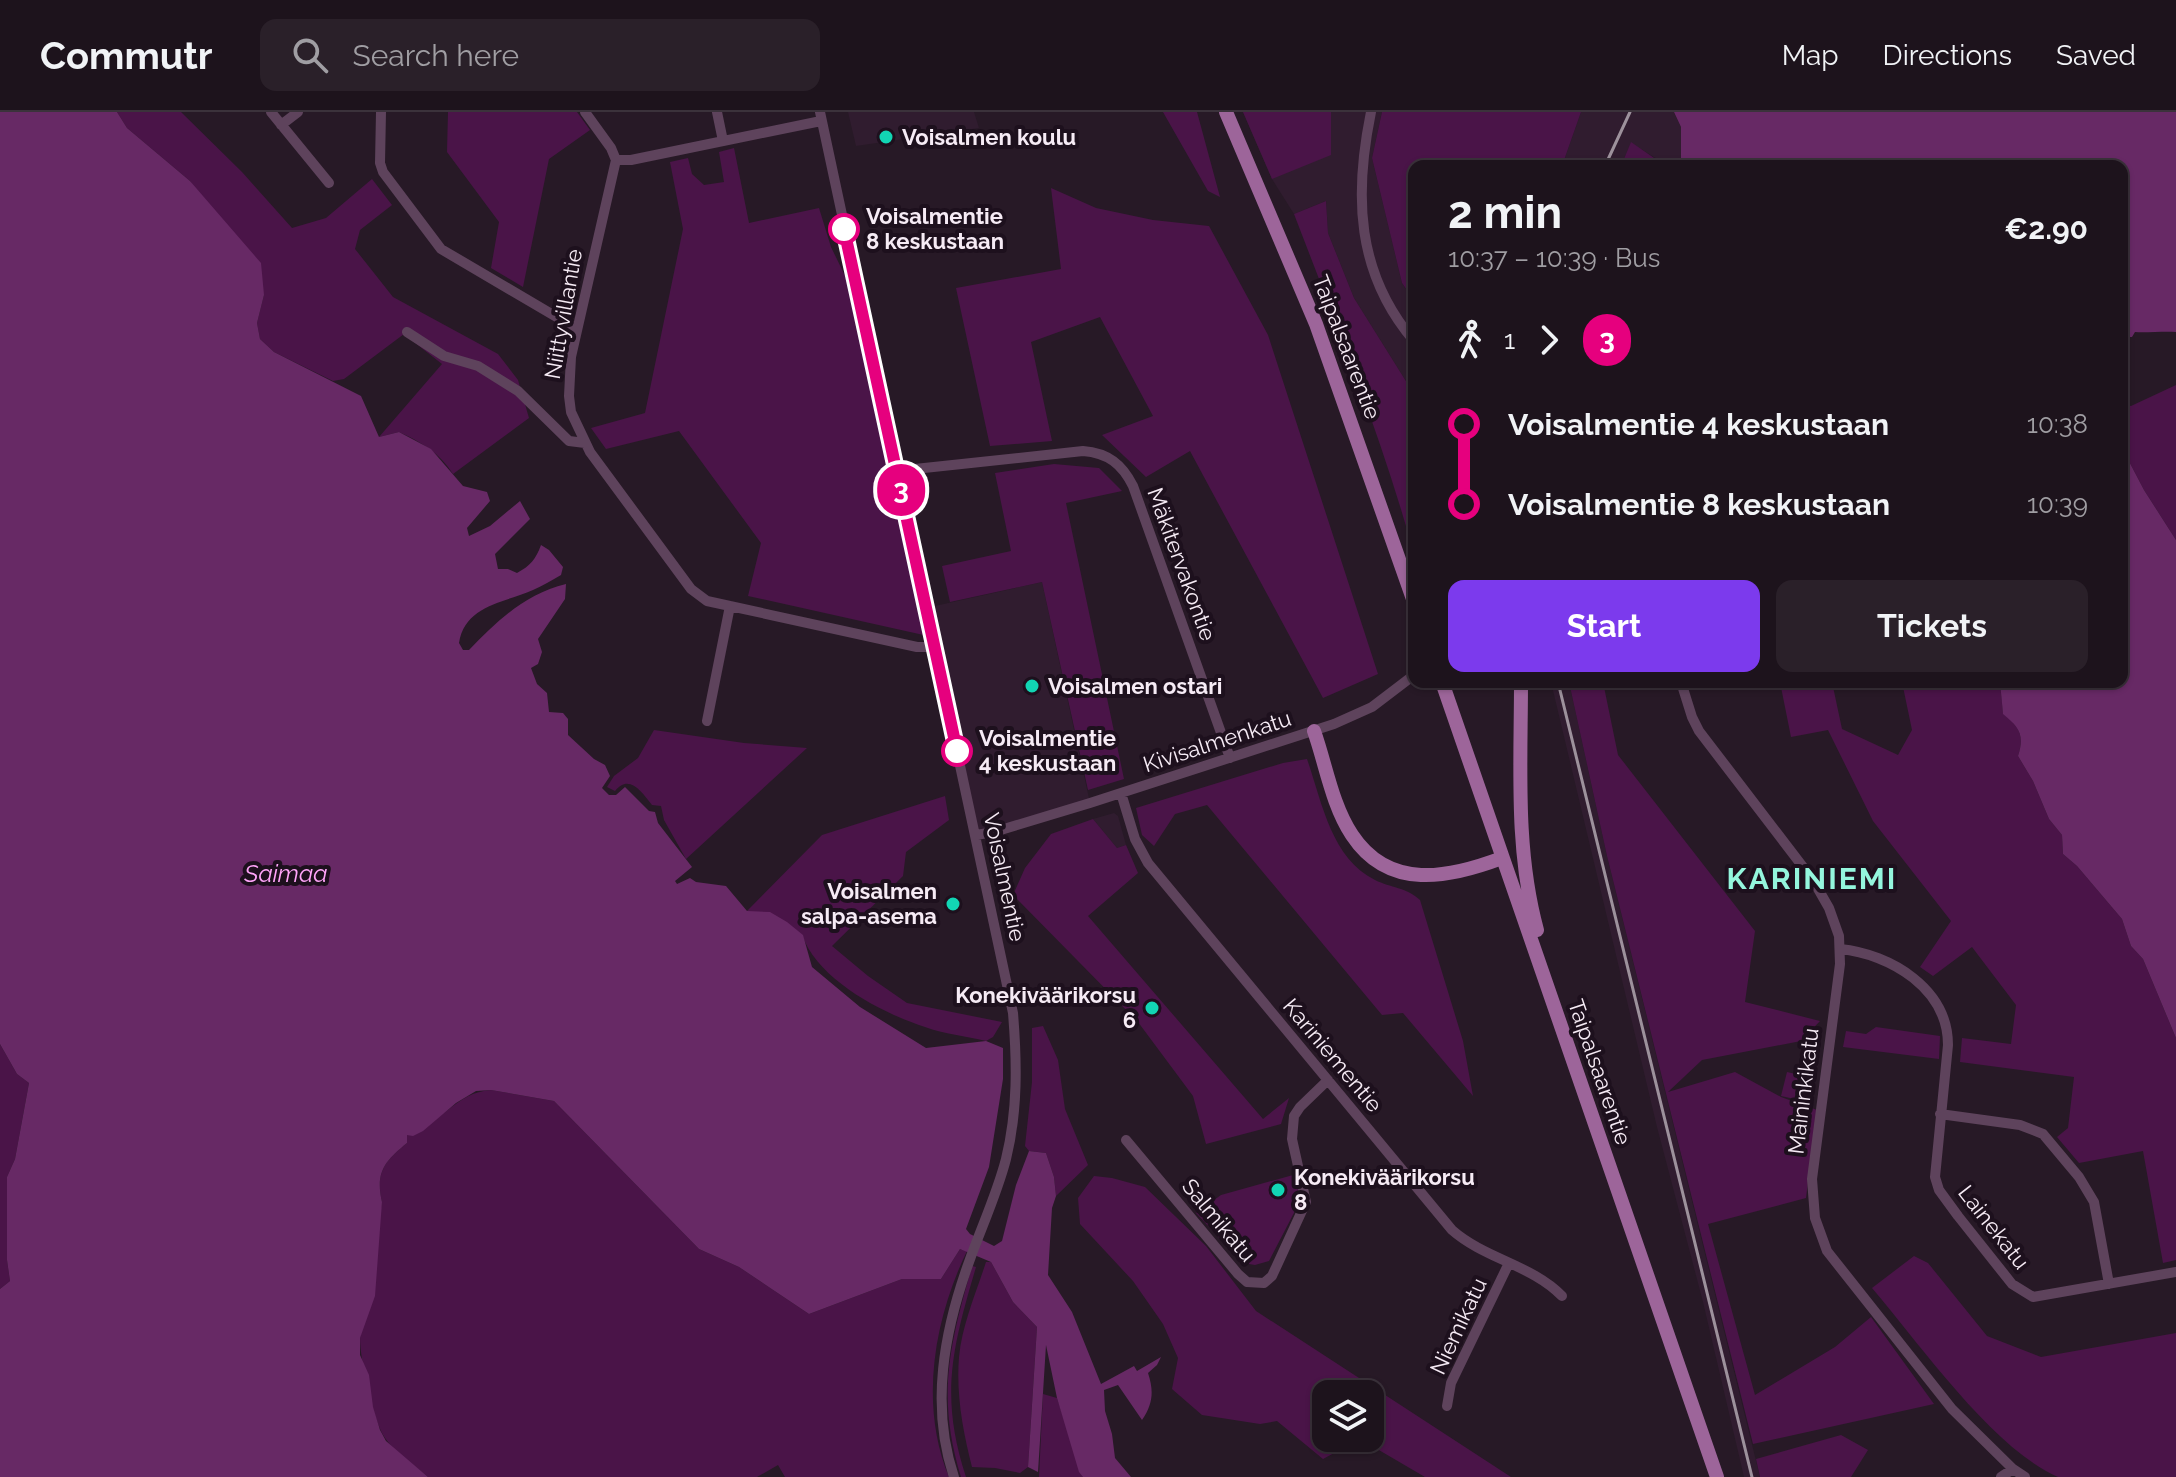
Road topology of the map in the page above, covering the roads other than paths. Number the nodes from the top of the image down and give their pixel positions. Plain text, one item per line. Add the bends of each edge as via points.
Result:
1 (271, 112) edge
2 (298, 112) edge
3 (381, 112) edge
4 (585, 112) edge
5 (717, 112) edge
6 (1226, 112) edge
7 (1371, 112) edge
8 (820, 116) edge
9 (281, 125) junction
10 (723, 141) junction
11 (616, 160) junction
12 (329, 183) dead end
13 (577, 329) junction
14 (1408, 331) edge
15 (407, 332) dead end
16 (585, 443) junction
17 (896, 471) junction
18 (1408, 585) edge
19 (730, 606) junction
20 (934, 647) junction
21 (1408, 680) edge
22 (1444, 688) edge
23 (1521, 688) edge
24 (1683, 688) edge
25 (707, 721) dead end
26 (1314, 731) junction
27 (1230, 758) junction
28 (1121, 793) junction
29 (976, 835) junction
30 (1502, 858) junction
31 (1840, 949) junction
32 (1567, 1043) junction
33 (1328, 1080) junction
34 (1940, 1114) junction
35 (1126, 1140) dead end
36 (1509, 1263) junction
37 (2176, 1272) edge
38 (2109, 1284) junction
39 (1562, 1296) dead end
40 (1447, 1406) dead end
41 (2013, 1469) junction
42 (954, 1477) edge
43 (1717, 1477) edge
44 (2001, 1477) edge
45 (2025, 1477) edge

1 - 9 street
2 - 9 street
3 - 13 street via 383,172 441,249
4 - 11 street
5 - 10 street
6 - 18 main road, Taipalsaarentie via 1316,324
7 - 14 street via 1359,188 1364,233 1380,287
8 - 10 street
8 - 17 street, Voisalmentie
9 - 12 street
10 - 11 street
11 - 13 street, Niittyvillantie
13 - 16 street, Niittyvillantie via 569,396
15 - 16 street via 444,356 478,366 518,391 569,441
16 - 19 street, Niittyvillantie via 691,589 707,601
17 - 20 street, Voisalmentie
17 - 27 street, Mäkitervakontie via 1083,451 1119,464 1133,486
19 - 20 street, Niittyvillantie
19 - 25 street
20 - 29 street, Voisalmentie
21 - 26 street, Kivisalmenkatu via 1372,707
22 - 30 main road, Taipalsaarentie
23 - 32 main road via 1526,877
24 - 31 street, Maininkikatu via 1705,739 1822,892
26 - 27 street, Kivisalmenkatu
26 - 30 main road via 1344,818 1378,861 1399,872 1439,877
27 - 28 street, Kivisalmenkatu
28 - 29 street, Kivisalmenkatu
28 - 33 street, Kariniementie via 1148,863
29 - 42 street, Voisalmentie via 1013,1013 1017,1076 1011,1138 999,1182 950,1321 942,1375 943,1424
30 - 32 main road, Taipalsaarentie
31 - 34 street, Lainekatu via 1881,958 1938,1003 1948,1031
31 - 41 street, Maininkikatu via 1813,1176 1818,1226 1827,1251 1952,1409
32 - 43 main road, Taipalsaarentie
33 - 35 street, Salmikatu via 1294,1116 1292,1139 1306,1202 1264,1283 1247,1282 1238,1274
33 - 36 street, Kariniementie via 1452,1230
34 - 38 street via 2020,1125 2043,1134 2094,1202
34 - 38 street, Lainekatu via 1934,1163 1939,1190 2012,1284 2033,1297
36 - 39 street, Kariniementie
36 - 40 street, Niemikatu via 1451,1383
37 - 38 street, Lainekatu
41 - 44 street
41 - 45 street, Maininkikatu

